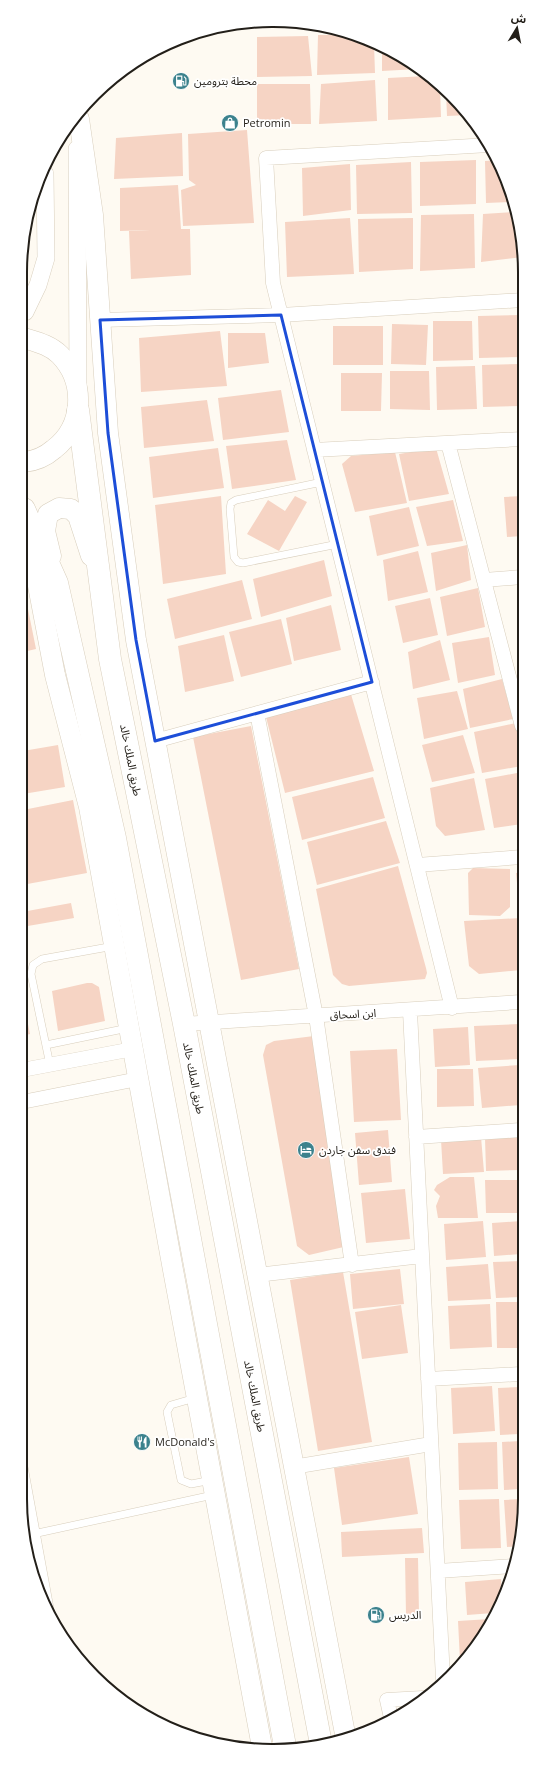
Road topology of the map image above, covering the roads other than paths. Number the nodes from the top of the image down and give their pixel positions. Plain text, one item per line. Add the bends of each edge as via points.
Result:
1 (80, 121) edge
2 (79, 122) edge
3 (483, 146) edge
4 (45, 181) edge
5 (518, 300) edge
6 (27, 308) edge
7 (281, 315) junction
8 (100, 320) junction
9 (27, 339) edge
10 (78, 400) junction
11 (518, 439) edge
12 (448, 443) junction
13 (314, 450) junction
14 (27, 461) edge
15 (322, 482) junction
16 (27, 517) edge
17 (27, 526) edge
18 (338, 544) junction
19 (518, 577) edge
20 (484, 580) junction
21 (57, 582) junction
22 (100, 585) junction
23 (372, 682) junction
24 (518, 711) edge
25 (257, 713) junction
26 (155, 741) junction
27 (518, 857) edge
28 (417, 865) junction
29 (114, 946) junction
30 (518, 1002) edge
31 (452, 1008) junction
32 (410, 1011) junction
33 (316, 1016) junction
34 (210, 1023) junction
35 (184, 1024) junction
36 (129, 1028) junction
37 (46, 1046) junction
38 (133, 1049) junction
39 (50, 1065) junction
40 (27, 1069) edge
41 (138, 1079) junction
42 (27, 1101) edge
43 (518, 1130) edge
44 (416, 1137) junction
45 (422, 1256) junction
46 (352, 1264) junction
47 (257, 1275) junction
48 (518, 1374) edge
49 (428, 1379) junction
50 (197, 1397) junction
51 (431, 1444) junction
52 (294, 1467) junction
53 (214, 1488) junction
54 (27, 1503) edge
55 (33, 1534) junction
56 (36, 1565) edge
57 (509, 1566) edge
58 (438, 1571) junction
59 (443, 1675) edge
60 (415, 1698) edge
61 (390, 1714) edge
62 (345, 1733) edge
63 (319, 1739) edge
64 (261, 1743) edge
65 (284, 1743) edge

1 - 8 main road via 93,215
2 - 10 street via 76,168
3 - 7 street via 266,158 273,283
4 - 6 street via 46,258 38,285
5 - 7 street
7 - 8 street
7 - 13 street
8 - 26 main road via 108,433 136,640
9 - 10 main road via 42,343 59,354 72,371
10 - 14 main road via 72,428 61,444 47,455
10 - 22 main road, طريق الملك خالد
11 - 12 street
12 - 13 street
12 - 20 street
13 - 15 street
15 - 18 street
15 - 18 lane via 236,500 232,503 230,509 234,557 243,563
16 - 21 main road
17 - 29 main road via 55,675 89,807
18 - 23 street
19 - 20 street
20 - 24 street
21 - 22 main road via 45,531 48,514 59,508 71,509 78,516
21 - 65 main road via 115,838
22 - 35 main road, طريق الملك خالد via 112,667
23 - 25 street
23 - 28 street
25 - 26 street
25 - 33 street
26 - 34 main road
27 - 28 street
28 - 31 street
29 - 36 main road
29 - 37 lane via 42,959 33,965 31,974
30 - 31 street, ابن اسحاق
31 - 32 street, ابن اسحاق
32 - 33 street, ابن اسحاق
32 - 44 street
33 - 34 street, ابن اسحاق
33 - 46 street
34 - 35 street, ابن اسحاق
34 - 47 main road
35 - 63 main road, طريق الملك خالد
36 - 37 lane
36 - 38 main road
37 - 39 lane
38 - 39 street
38 - 41 main road
39 - 40 street
41 - 42 street
41 - 50 main road
43 - 44 street
44 - 45 street
45 - 46 street
45 - 49 street
46 - 47 street
47 - 52 main road
48 - 49 street
49 - 51 street
50 - 53 main road
50 - 53 lane via 172,1405 168,1412 181,1480
51 - 52 street
51 - 58 street
52 - 62 main road
53 - 55 lane
53 - 64 main road
54 - 55 street
55 - 56 street
57 - 58 street
58 - 59 street
60 - 61 street via 387,1700

